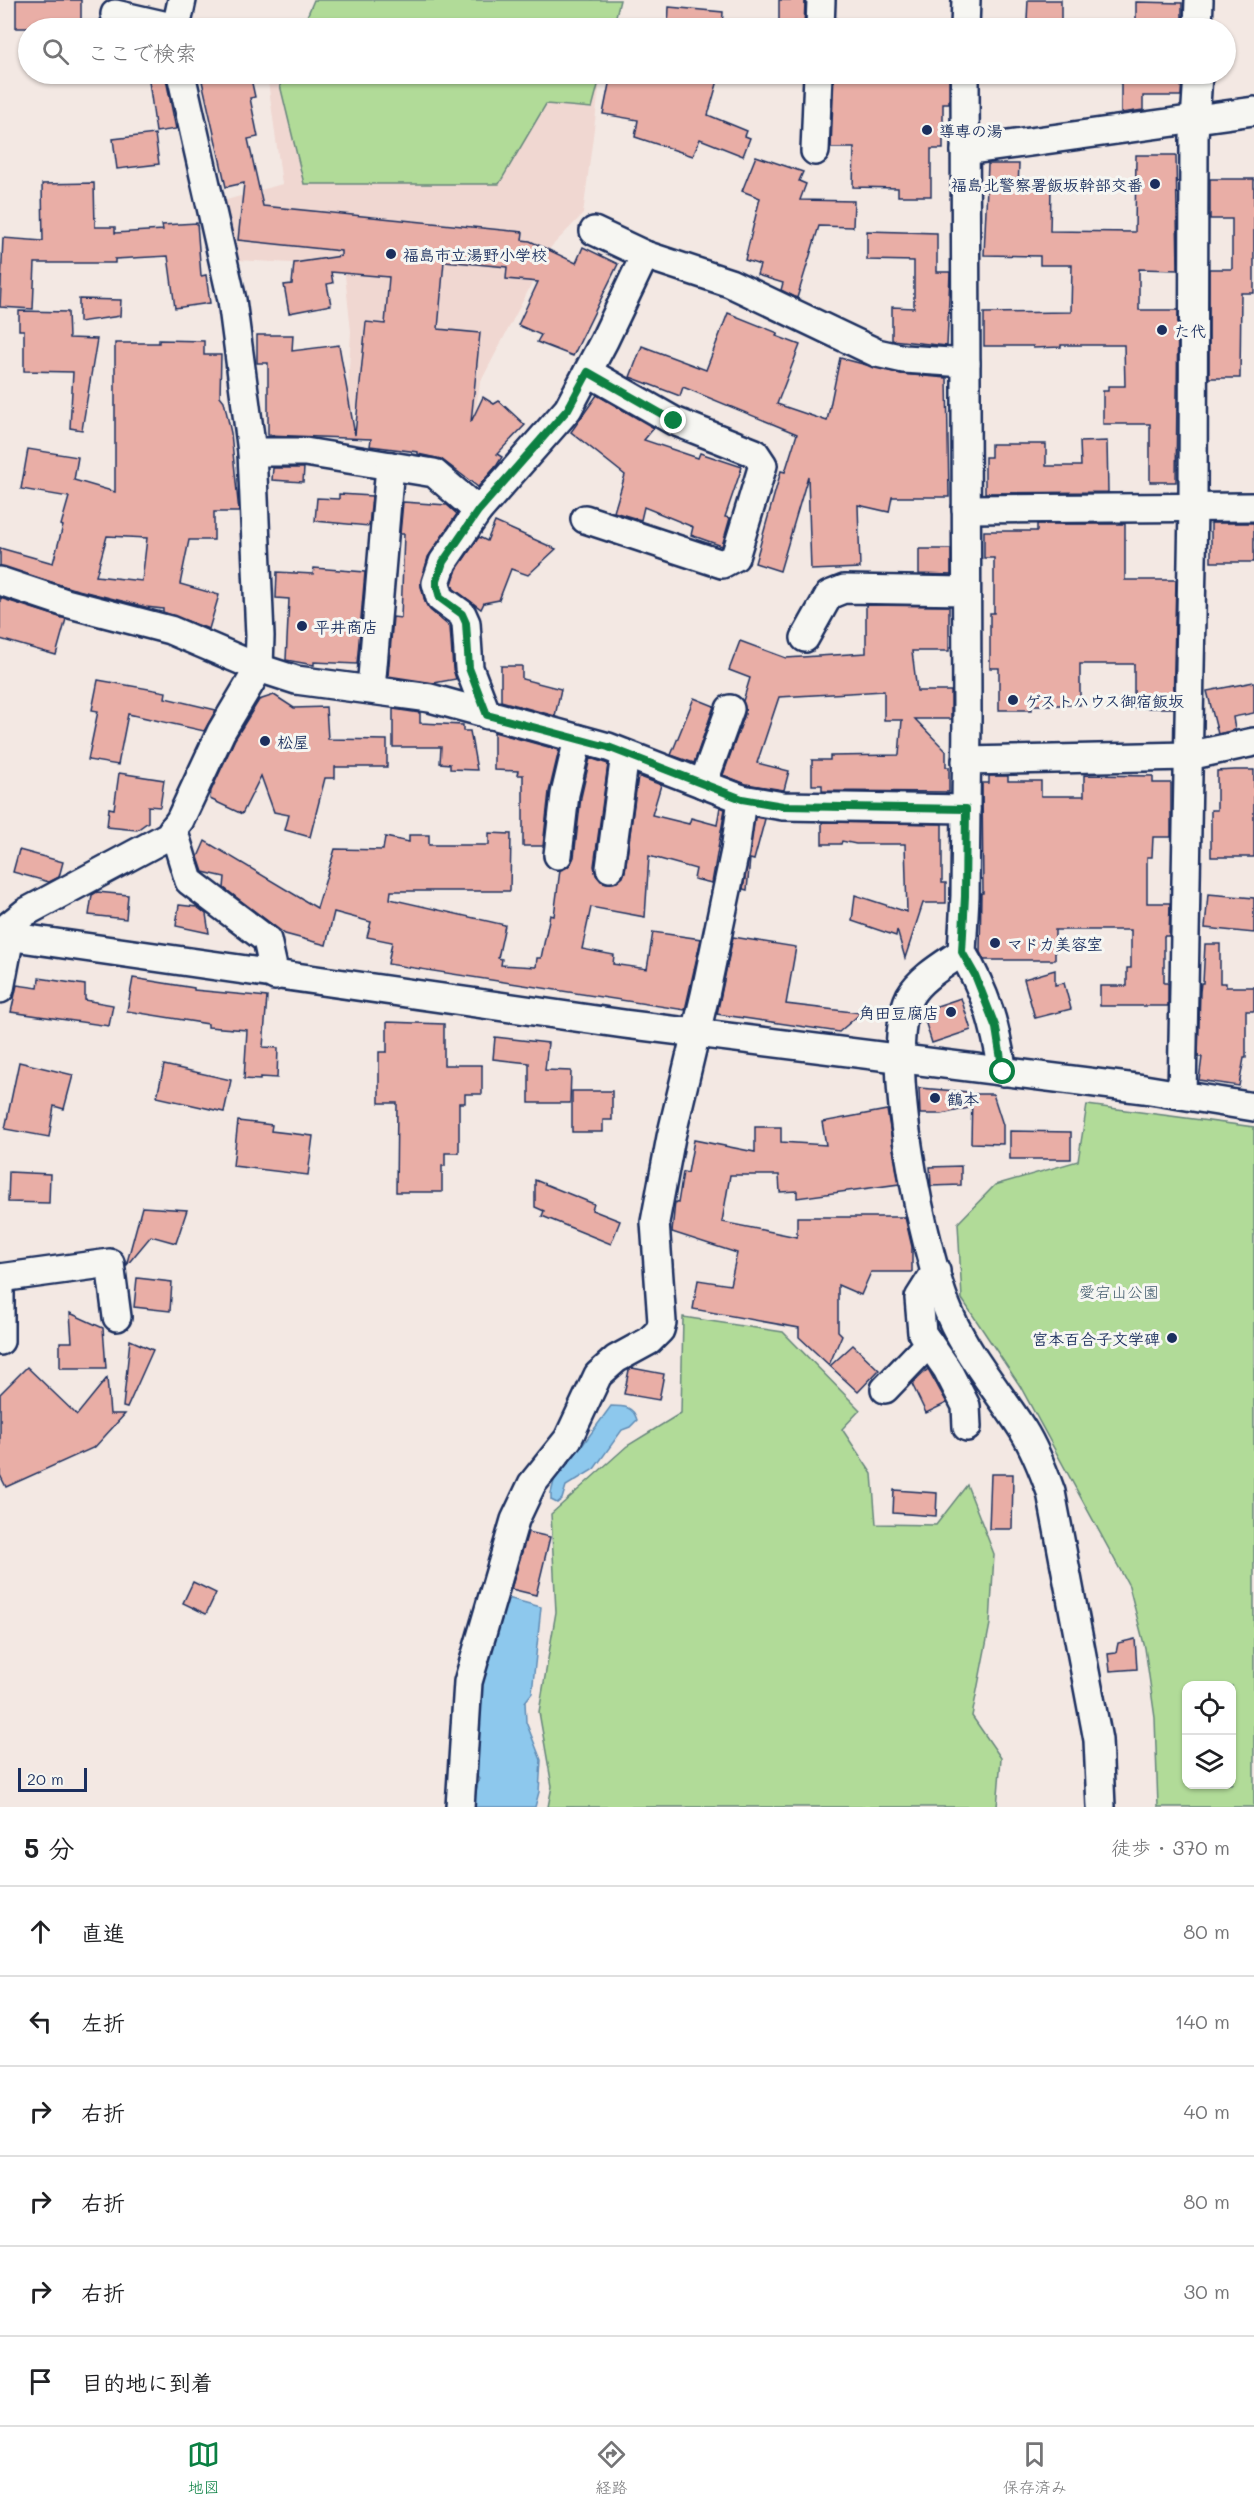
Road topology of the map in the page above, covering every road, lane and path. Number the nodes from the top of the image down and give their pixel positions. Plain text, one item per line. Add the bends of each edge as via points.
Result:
1 (182, 0) edge
2 (821, 0) edge
3 (966, 0) edge
4 (1198, 0) edge
5 (115, 14) dead end
6 (132, 18) edge
7 (178, 18) edge
8 (820, 18) edge
9 (966, 18) edge
10 (1198, 18) edge
11 (183, 84) edge
12 (818, 84) edge
13 (965, 84) edge
14 (1198, 84) edge
15 (1254, 111) edge
16 (1196, 118) junction
17 (815, 151) dead end
18 (965, 151) junction
19 (594, 231) dead end
20 (645, 255) junction
21 (966, 363) junction
22 (588, 372) junction
23 (252, 452) junction
24 (390, 466) junction
25 (1254, 507) edge
26 (1193, 508) junction
27 (966, 509) junction
28 (478, 511) junction
29 (585, 519) dead end
30 (0, 581) edge
31 (966, 591) junction
32 (805, 638) dead end
33 (259, 668) junction
34 (371, 690) junction
35 (730, 709) dead end
36 (487, 715) junction
37 (578, 739) junction
38 (1254, 742) edge
39 (625, 754) junction
40 (1188, 756) junction
41 (966, 761) junction
42 (703, 784) junction
43 (742, 799) junction
44 (966, 809) junction
45 (173, 829) junction
46 (558, 855) dead end
47 (610, 868) dead end
48 (3, 935) edge
49 (962, 952) junction
50 (275, 976) junction
51 (0, 989) edge
52 (695, 1033) junction
53 (900, 1059) junction
54 (1003, 1072) junction
55 (1182, 1095) junction
56 (1254, 1107) edge
57 (936, 1271) junction
58 (0, 1280) edge
59 (117, 1317) dead end
60 (0, 1341) edge
61 (929, 1343) junction
62 (885, 1389) dead end
63 (968, 1427) dead end
64 (460, 1807) edge
65 (1101, 1807) edge

1 - 7 street
2 - 8 street
3 - 9 street
4 - 10 street
5 - 6 street
11 - 23 street via 232,300
12 - 17 street
13 - 18 street
14 - 16 street
15 - 16 street
16 - 18 street
16 - 26 street
18 - 21 street
19 - 20 street
20 - 21 street via 730,284 877,353
20 - 22 street
21 - 27 street
22 - 28 street via 568,409
22 - 29 street via 674,421 755,453 763,465 735,557 722,564
23 - 24 street via 305,452
23 - 33 street
24 - 28 street via 434,473
24 - 34 street
25 - 26 street
26 - 27 street
26 - 40 street
27 - 31 street
28 - 36 street via 443,562 436,583 440,598 462,614 466,623 469,668
30 - 33 street via 170,630
31 - 32 street via 844,589 828,595
31 - 41 street
33 - 34 street via 296,680
33 - 45 street via 225,723
34 - 36 street via 430,698
35 - 42 street
36 - 37 street
37 - 39 street
37 - 46 street via 565,794
38 - 40 street
39 - 42 street
39 - 47 street
40 - 41 street
40 - 55 street
41 - 44 street
42 - 43 street
43 - 44 street via 783,806
43 - 52 street via 735,851
44 - 49 street
45 - 48 street via 168,836 26,912
45 - 50 street via 189,881 267,940
48 - 50 street
48 - 51 street
49 - 53 street via 912,993 903,1019
49 - 54 street via 996,1028
50 - 52 street
52 - 53 street
52 - 64 street via 655,1222 663,1323 649,1341 616,1359 598,1376 568,1439 532,1484 515,1520 468,1682
53 - 54 street
53 - 57 street via 910,1158
54 - 55 street
55 - 56 street
57 - 61 street via 919,1298 922,1333
57 - 65 street via 950,1315 976,1362 1023,1430 1051,1492 1098,1740
58 - 59 street via 110,1263
58 - 60 street
61 - 62 street
61 - 63 street via 966,1406

